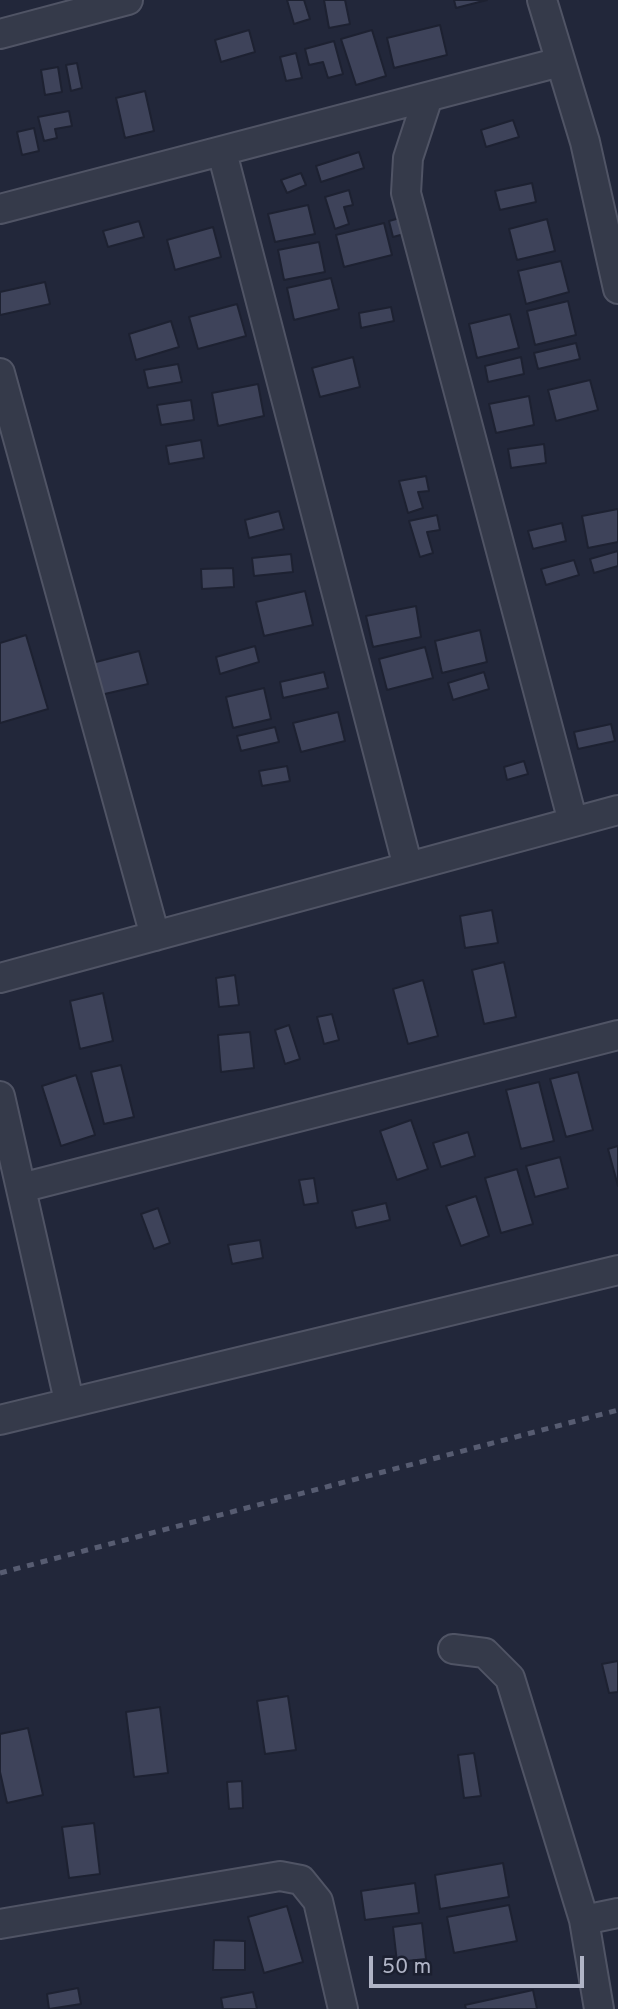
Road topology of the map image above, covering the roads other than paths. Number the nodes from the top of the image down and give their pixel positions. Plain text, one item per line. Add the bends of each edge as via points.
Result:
1 (128, 0) edge
2 (542, 0) edge
3 (0, 34) edge
4 (560, 62) junction
5 (428, 97) junction
6 (222, 152) junction
7 (0, 209) edge
8 (618, 289) edge
9 (0, 373) edge
10 (618, 810) edge
11 (573, 822) junction
12 (408, 867) junction
13 (155, 936) junction
14 (0, 978) edge
15 (618, 1035) edge
16 (0, 1096) edge
17 (21, 1188) junction
18 (618, 1270) edge
19 (69, 1401) junction
20 (0, 1420) edge
21 (453, 1649) dead end
22 (618, 1913) edge
23 (584, 1920) junction
24 (0, 1924) edge
25 (343, 2009) edge
26 (599, 2009) edge

1 - 3 street
2 - 4 street
4 - 5 street
4 - 8 street via 585,142
5 - 6 street
5 - 11 street via 408,158 407,193
6 - 7 street
6 - 12 street
9 - 13 street
10 - 11 street
11 - 12 street
12 - 13 street
13 - 14 street
15 - 17 street
16 - 17 street
17 - 19 street
18 - 19 street
19 - 20 street
21 - 23 street via 485,1653 510,1678
22 - 23 street
23 - 26 street
24 - 25 street via 280,1876 301,1880 318,1901

